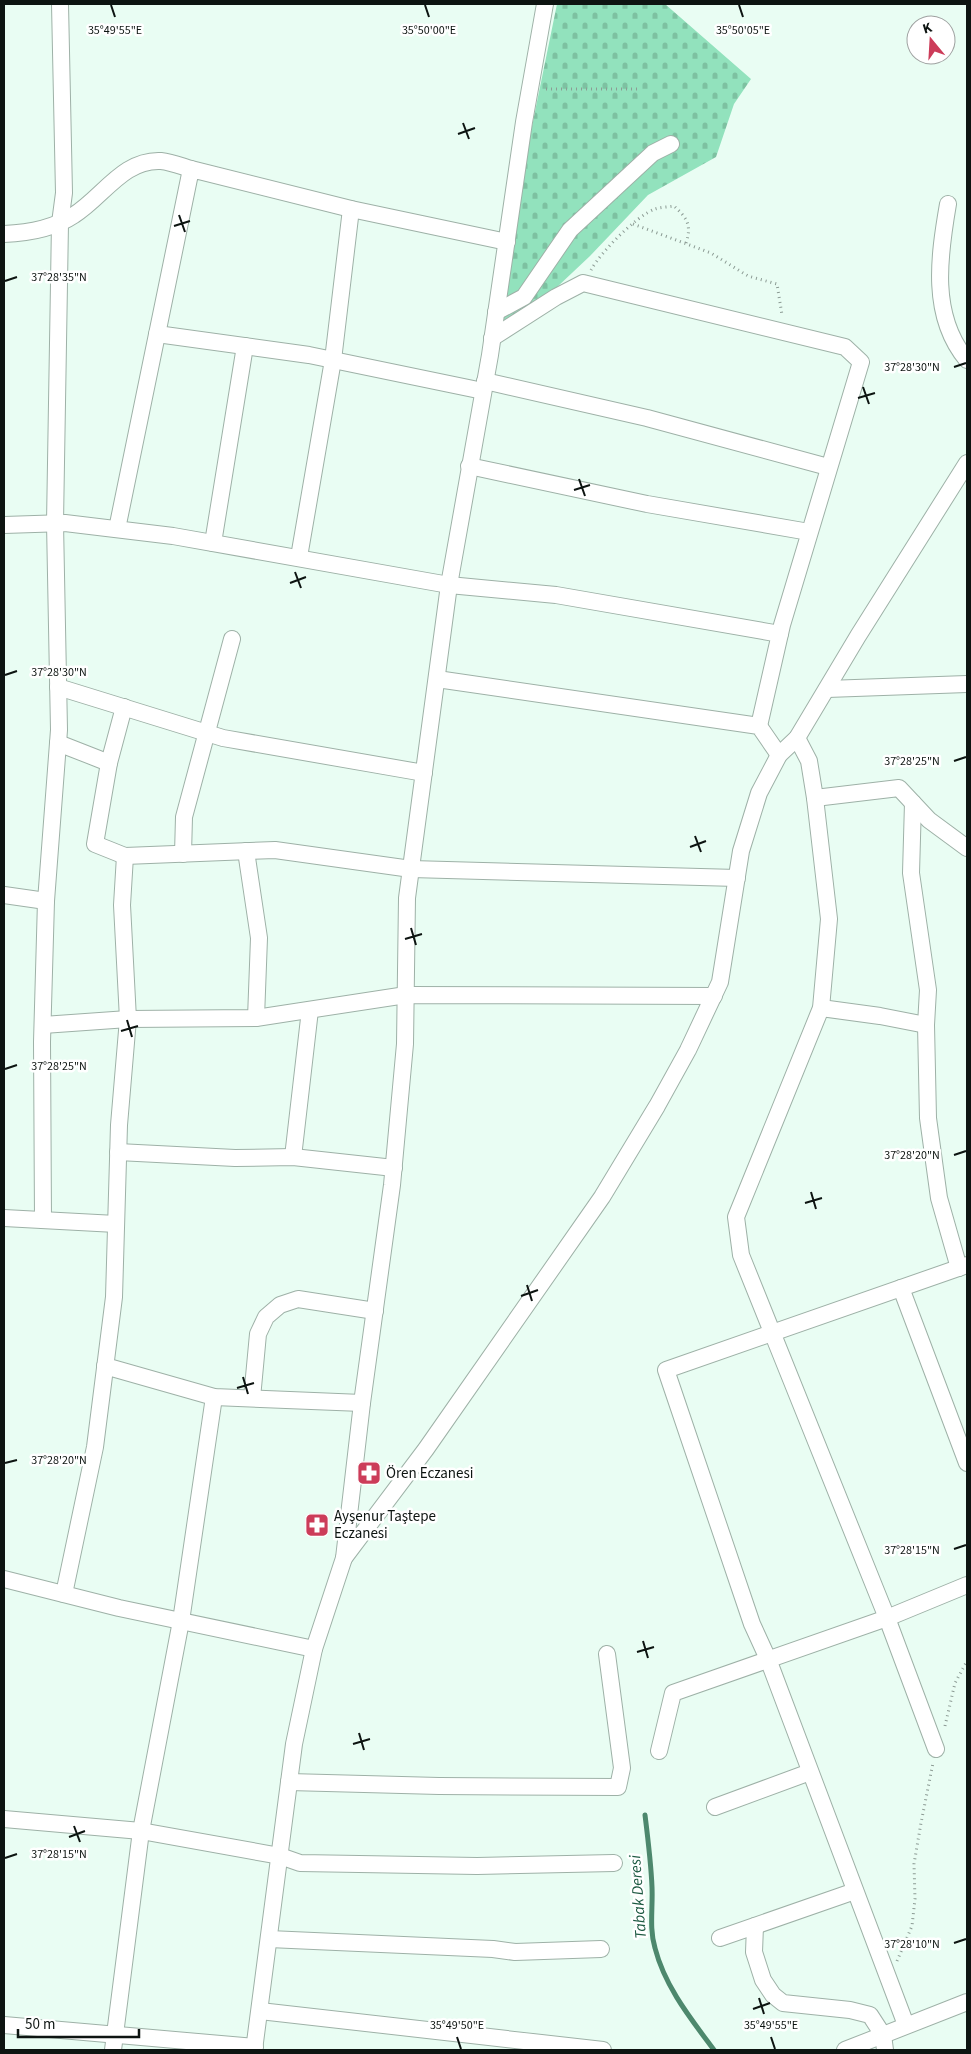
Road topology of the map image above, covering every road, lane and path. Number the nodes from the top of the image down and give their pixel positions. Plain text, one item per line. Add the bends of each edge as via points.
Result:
1 (60, 4) edge
2 (545, 4) edge
3 (530, 89) junction
4 (639, 89) dead end
5 (671, 144) dead end
6 (191, 169) junction
7 (948, 204) dead end
8 (351, 209) junction
9 (60, 223) junction
10 (633, 224) junction
11 (4, 234) edge
12 (506, 242) junction
13 (686, 243) junction
14 (583, 283) junction
15 (496, 312) junction
16 (785, 332) junction
17 (157, 334) junction
18 (492, 338) junction
19 (245, 346) junction
20 (333, 360) junction
21 (967, 360) edge
22 (484, 386) junction
23 (967, 463) edge
24 (469, 466) junction
25 (828, 467) junction
26 (962, 484) edge
27 (55, 523) junction
28 (4, 525) edge
29 (117, 529) junction
30 (809, 532) junction
31 (213, 543) junction
32 (299, 557) junction
33 (449, 585) junction
34 (780, 634) junction
35 (232, 639) dead end
36 (437, 679) junction
37 (967, 684) edge
38 (58, 687) junction
39 (827, 689) junction
40 (124, 707) junction
41 (759, 726) junction
42 (207, 733) junction
43 (797, 738) junction
44 (58, 744) junction
45 (779, 755) junction
46 (109, 763) junction
47 (424, 773) junction
48 (816, 798) junction
49 (913, 803) junction
50 (967, 848) edge
51 (246, 852) junction
52 (183, 854) junction
53 (125, 856) junction
54 (411, 869) junction
55 (737, 878) junction
56 (4, 896) edge
57 (46, 901) junction
58 (406, 995) junction
59 (714, 996) junction
60 (821, 1008) junction
61 (310, 1010) junction
62 (256, 1018) junction
63 (128, 1019) junction
64 (43, 1024) junction
65 (926, 1025) junction
66 (118, 1152) junction
67 (293, 1157) junction
68 (394, 1168) junction
69 (4, 1218) edge
70 (43, 1220) junction
71 (116, 1224) junction
72 (963, 1267) edge
73 (901, 1288) junction
74 (375, 1311) junction
75 (772, 1333) junction
76 (105, 1366) junction
77 (214, 1396) junction
78 (252, 1398) junction
79 (362, 1403) junction
80 (967, 1463) edge
81 (344, 1558) junction
82 (4, 1579) edge
83 (967, 1585) edge
84 (64, 1594) junction
85 (887, 1618) junction
86 (181, 1621) junction
87 (314, 1649) junction
88 (607, 1654) dead end
89 (768, 1659) junction
90 (967, 1661) edge
91 (936, 1749) junction
92 (659, 1751) dead end
93 (810, 1772) junction
94 (289, 1782) junction
95 (714, 1807) dead end
96 (4, 1819) edge
97 (140, 1831) junction
98 (280, 1856) junction
99 (614, 1863) dead end
100 (855, 1891) junction
101 (755, 1926) junction
102 (720, 1938) dead end
103 (269, 1939) junction
104 (601, 1949) dead end
105 (887, 1978) junction
106 (967, 2002) edge
107 (260, 2011) junction
108 (4, 2024) edge
109 (906, 2025) junction
110 (114, 2042) edge
111 (884, 2042) edge
112 (255, 2049) edge
113 (603, 2050) edge
114 (845, 2050) edge

1 - 9 street via 64,193
2 - 3 street
3 - 4 path
3 - 12 street
5 - 15 street via 653,153 570,230 524,297
6 - 8 street
6 - 9 street via 163,161 138,165
6 - 17 street
7 - 21 street via 940,250 941,298 947,328
8 - 12 street
8 - 20 street
9 - 11 street via 29,232
9 - 27 street
10 - 13 path
10 - 13 path via 655,209 674,206 686,217 689,232
10 - 14 path via 599,256
12 - 15 street
13 - 16 path via 711,252 748,276 777,284
14 - 16 street
14 - 18 street
15 - 18 street
16 - 25 street via 845,347 861,362
17 - 19 street
17 - 29 street
18 - 22 street
19 - 20 street
19 - 31 street
20 - 22 street
20 - 32 street
22 - 24 street
22 - 25 street via 647,418
23 - 26 street
24 - 30 street via 647,504
24 - 33 street
25 - 30 street
26 - 39 street via 858,636
27 - 28 street
27 - 29 street
27 - 38 street
29 - 31 street
30 - 34 street
31 - 32 street
32 - 33 street
33 - 34 street via 556,595
33 - 36 street
34 - 41 street
35 - 42 street
36 - 41 street
36 - 47 street
37 - 39 street
38 - 40 street
38 - 44 street
39 - 43 street
40 - 42 street
40 - 46 street
41 - 45 street
42 - 47 street
42 - 52 street via 184,817
43 - 45 street
43 - 48 street via 809,761
44 - 46 street
44 - 57 street
45 - 55 street via 759,793 741,851
46 - 53 street via 95,844
47 - 54 street
48 - 49 street via 899,788
48 - 60 street via 830,919
49 - 50 street via 929,820
49 - 65 street via 911,874 928,990
51 - 52 street
51 - 54 street via 275,850
51 - 62 street via 259,938
52 - 53 street
53 - 63 street via 122,905
54 - 55 street
54 - 58 street via 407,898
55 - 59 street via 720,982
56 - 57 street
57 - 64 street
58 - 59 street
58 - 61 street
58 - 68 street via 406,1044
59 - 81 street via 657,1106 602,1196 426,1449
60 - 65 street
60 - 75 street via 736,1217 741,1255
61 - 62 street
61 - 67 street
62 - 63 street
63 - 64 street
63 - 66 street
64 - 70 street
65 - 72 street via 928,1118 939,1198
66 - 67 street via 235,1158
66 - 71 street
67 - 68 street
68 - 74 street
69 - 70 street
70 - 71 street
71 - 76 street via 114,1297
72 - 73 street
73 - 75 street
73 - 80 street
74 - 78 street via 298,1299 280,1305 266,1318 258,1334
74 - 79 street
75 - 85 street
75 - 89 street via 666,1370 752,1624
76 - 77 street
76 - 84 street via 95,1447
77 - 78 street
77 - 86 street
78 - 79 street
79 - 81 street
81 - 87 street
82 - 84 street
83 - 85 street
84 - 86 street
85 - 89 street
85 - 91 street
86 - 87 street
86 - 97 street
87 - 94 street
88 - 94 street via 622,1768 618,1787
89 - 92 street via 673,1693
89 - 93 street
90 - 91 path via 955,1683 949,1715
91 - 105 path via 914,1864 912,1926 902,1955
93 - 95 street
93 - 100 street
94 - 98 street
96 - 97 street
97 - 98 street
97 - 110 street
98 - 99 street via 300,1863 476,1866
98 - 103 street
100 - 101 street
100 - 105 street
101 - 102 street
101 - 111 street via 754,1952 763,1980 773,1995 783,2003 870,2015
103 - 104 street via 515,1952
103 - 107 street
105 - 109 street
106 - 109 street
107 - 112 street
107 - 113 street
108 - 110 street
109 - 111 street
110 - 112 street
111 - 114 street

